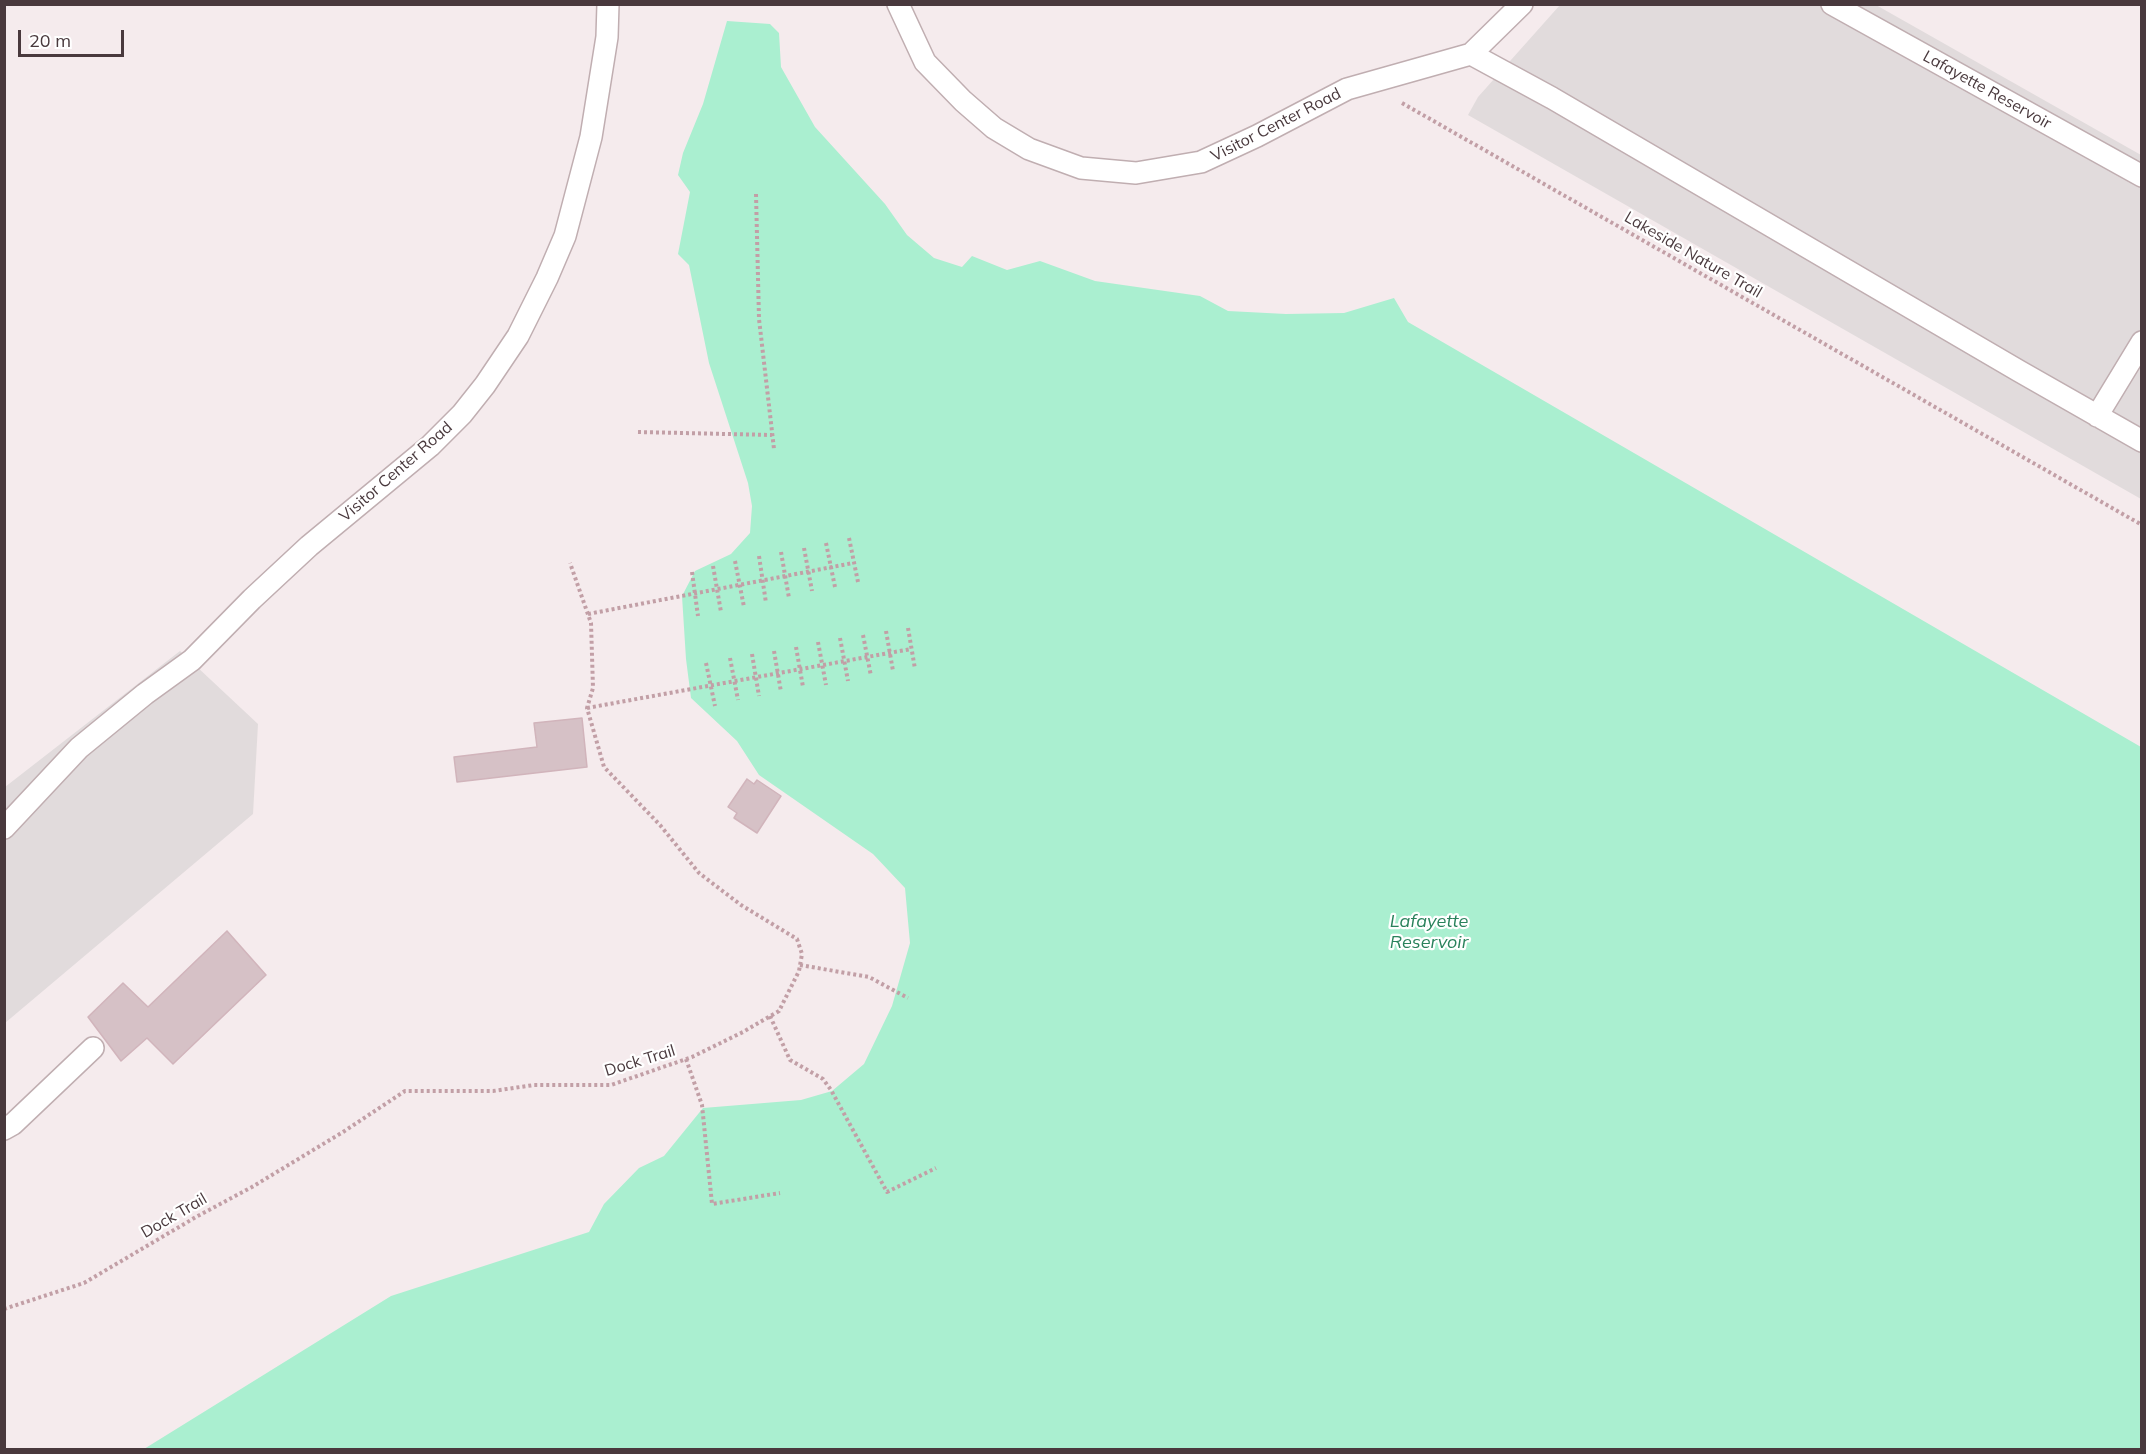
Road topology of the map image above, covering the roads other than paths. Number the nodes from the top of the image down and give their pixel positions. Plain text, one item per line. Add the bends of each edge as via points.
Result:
1 (608, 4) edge
2 (898, 4) edge
3 (1522, 4) edge
4 (1832, 4) edge
5 (1471, 54) junction
6 (2142, 176) edge
7 (2142, 342) edge
8 (2097, 416) junction
9 (2142, 441) edge
10 (4, 828) edge
11 (93, 1048) dead end
12 (4, 1129) edge

1 - 10 lane, Visitor Center Road via 607,37 591,137 565,236 518,336 485,385 438,438 309,546 192,660 79,748
2 - 5 lane, Visitor Center Road via 925,62 994,128 1029,148 1081,168 1136,173 1201,162 1347,89
3 - 5 lane, Visitor Center Road
4 - 6 lane, Lafayette Reservoir
5 - 8 lane
7 - 8 lane
8 - 9 lane
11 - 12 lane via 14,1124

